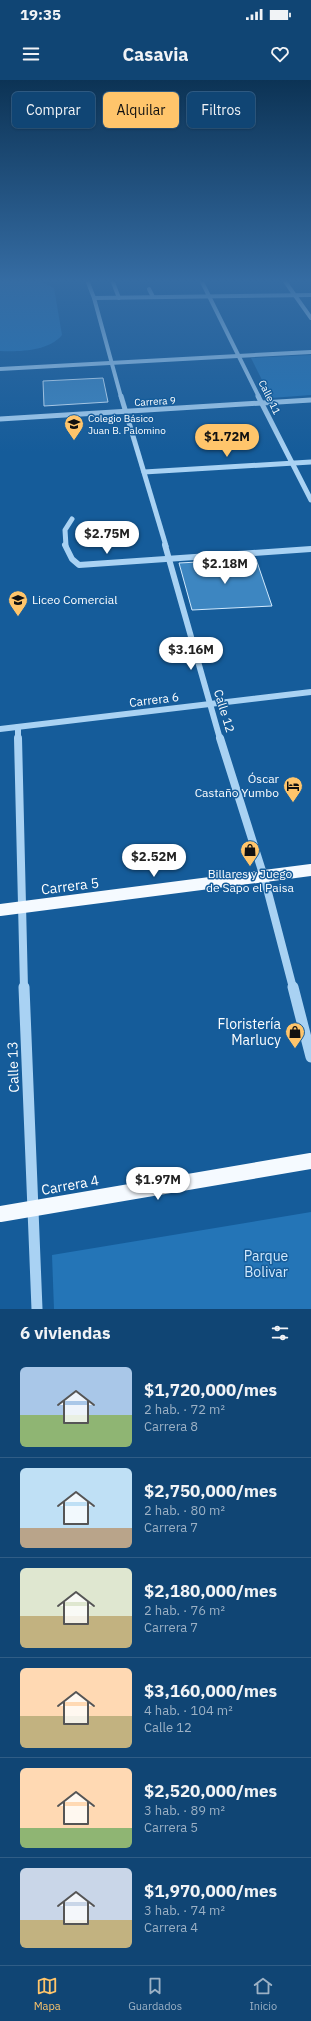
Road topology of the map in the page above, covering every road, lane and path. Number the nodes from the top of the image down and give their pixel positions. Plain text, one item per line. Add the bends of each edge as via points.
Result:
1 (105, 337) edge
2 (229, 337) edge
3 (311, 352) edge
4 (239, 356) junction
5 (112, 363) junction
6 (0, 368) edge
7 (311, 400) edge
8 (263, 403) junction
9 (125, 411) junction
10 (0, 419) edge
11 (311, 462) edge
12 (292, 463) junction
13 (144, 472) junction
14 (311, 500) edge
15 (72, 519) dead end
16 (311, 549) edge
17 (170, 560) junction
18 (311, 692) edge
19 (209, 704) junction
20 (18, 727) junction
21 (0, 729) edge
22 (311, 870) edge
23 (264, 877) junction
24 (21, 907) junction
25 (0, 910) edge
26 (311, 1057) edge
27 (311, 1161) edge
28 (33, 1208) junction
29 (0, 1214) edge
30 (37, 1309) edge

1 - 5 street, Calle 12
2 - 4 street, Calle 11
3 - 4 street
4 - 5 street
4 - 8 street, Calle 11
5 - 6 street
5 - 9 street, Calle 12
7 - 8 street, Carrera 9
8 - 9 street, Carrera 9
8 - 12 street, Calle 11
9 - 10 street, Carrera 9
9 - 13 street, Calle 12
11 - 12 street
12 - 13 street
12 - 14 street, Calle 11
13 - 17 street, Calle 12
15 - 17 street via 65,533 68,557 73,563 88,566
16 - 17 street
17 - 19 street, Calle 12
18 - 19 street, Carrera 6
19 - 20 street, Carrera 6
19 - 23 street, Calle 12
20 - 21 street, Carrera 6
20 - 24 street, Calle 13
22 - 23 main road, Carrera 5
23 - 24 main road, Carrera 5
23 - 26 street, Calle 12
24 - 25 main road, Carrera 5
24 - 28 street, Calle 13
27 - 28 main road, Carrera 4
28 - 29 main road, Carrera 4
28 - 30 street, Calle 13

